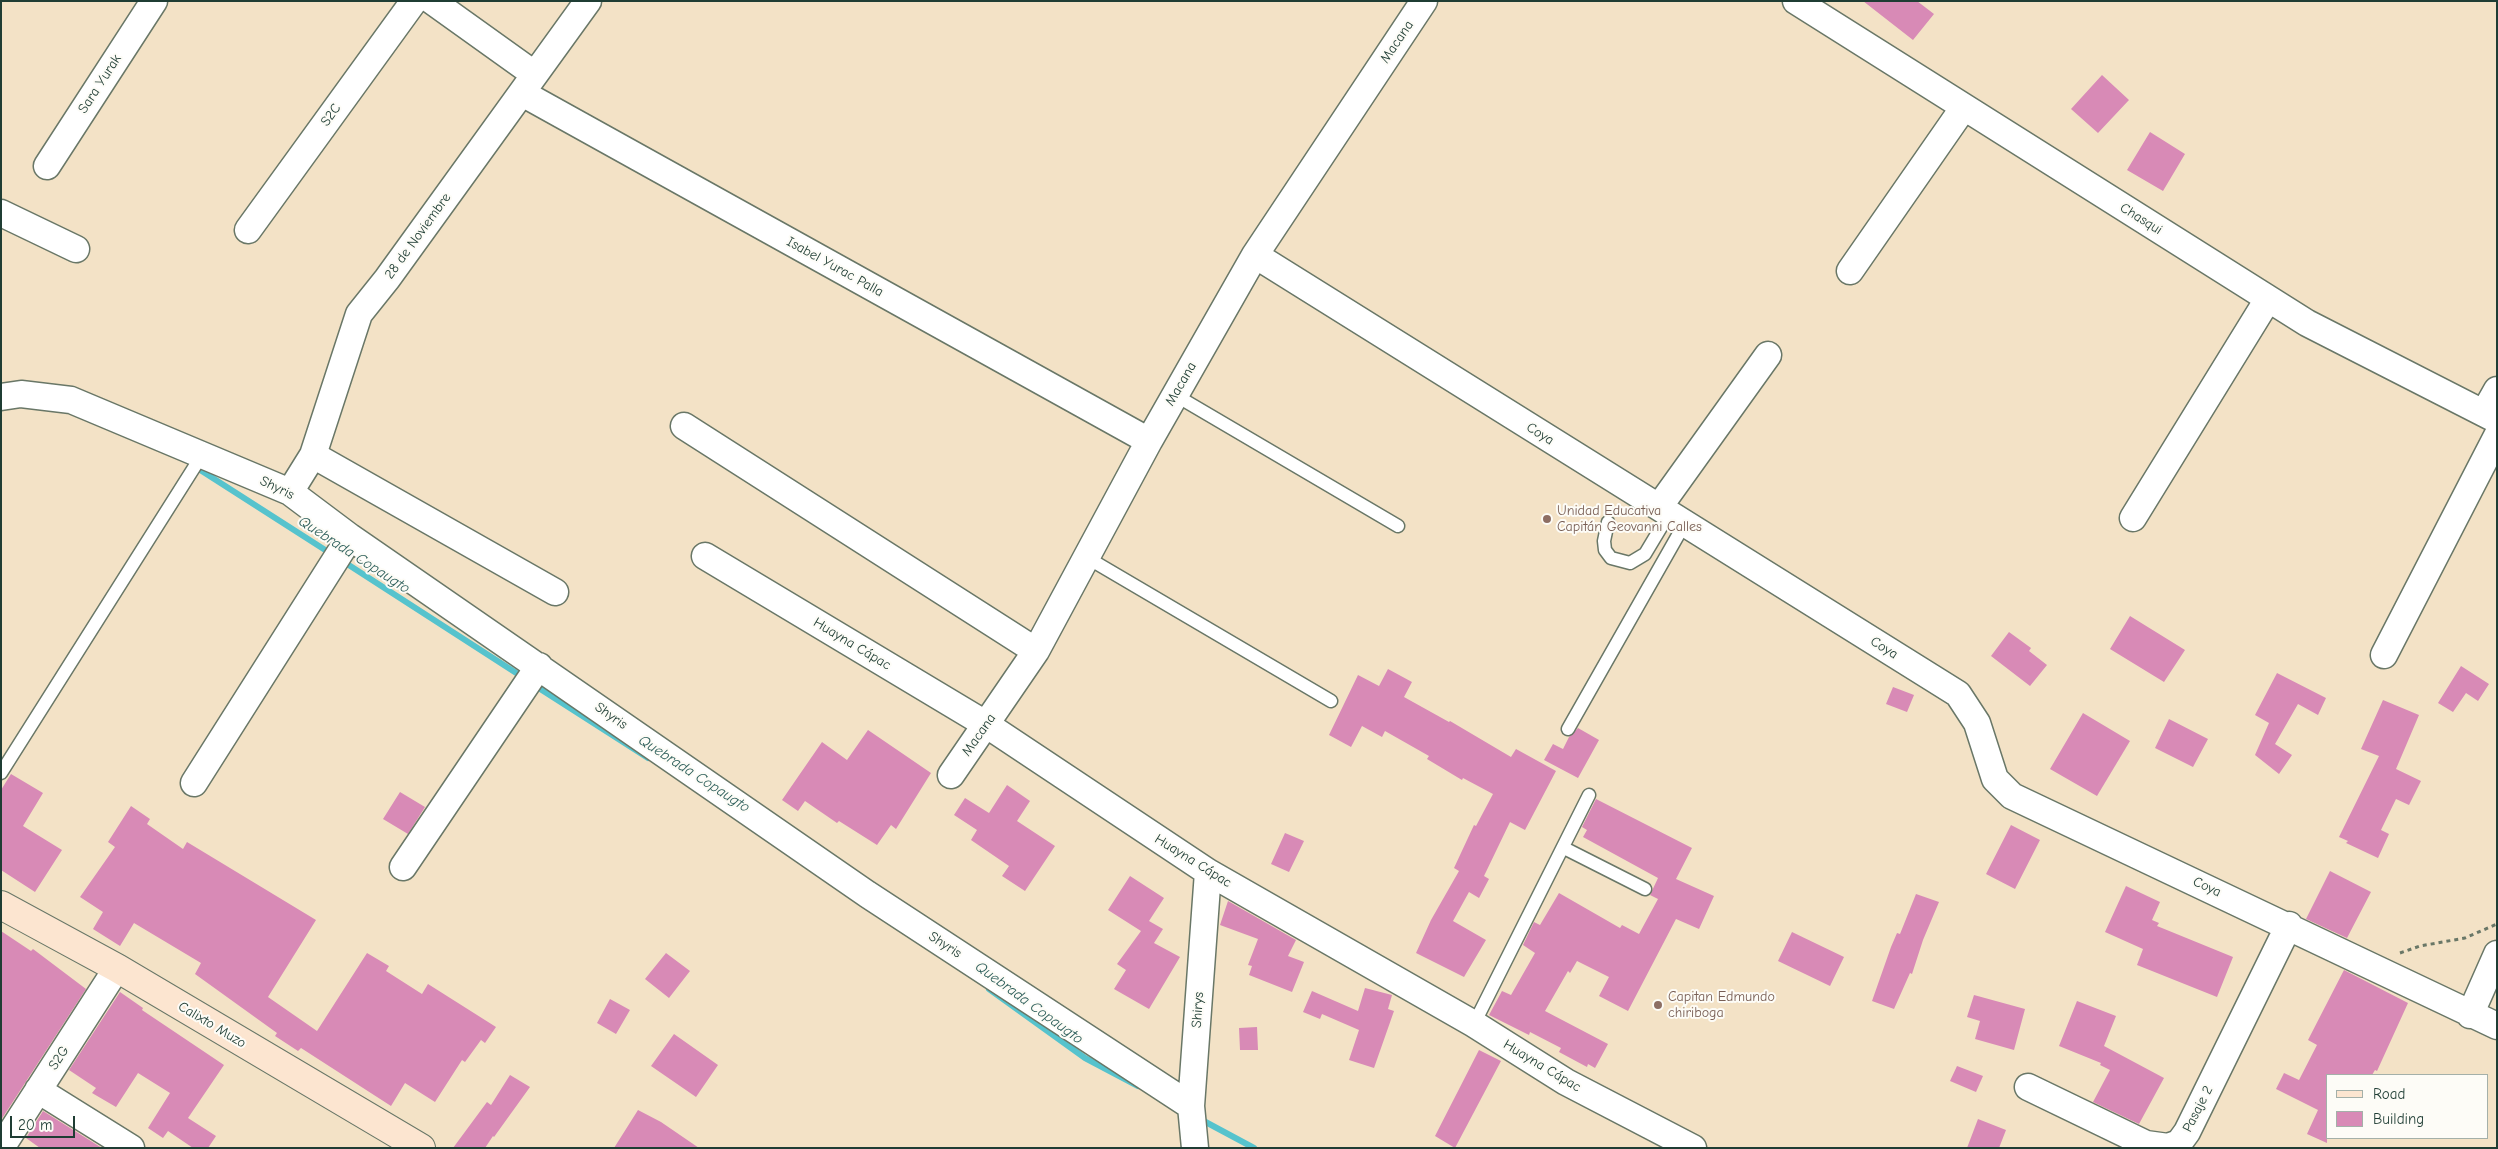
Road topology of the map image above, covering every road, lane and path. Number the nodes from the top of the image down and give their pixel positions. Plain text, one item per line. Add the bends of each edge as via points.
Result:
1 (154, 1) edge
2 (414, 1) edge
3 (432, 1) edge
4 (588, 1) edge
5 (1424, 1) edge
6 (1796, 1) edge
7 (528, 84) junction
8 (1964, 107) junction
9 (47, 166) dead end
10 (1, 213) edge
11 (248, 230) dead end
12 (76, 249) dead end
13 (1255, 255) junction
14 (1850, 271) dead end
15 (2268, 299) junction
16 (1768, 355) dead end
17 (2497, 390) edge
18 (1175, 395) junction
19 (1, 397) edge
20 (2490, 416) edge
21 (684, 426) dead end
22 (2497, 436) edge
23 (1149, 441) junction
24 (313, 455) junction
25 (202, 456) junction
26 (290, 492) junction
27 (1671, 515) junction
28 (2133, 518) dead end
29 (1608, 522) dead end
30 (1398, 526) dead end
31 (350, 537) junction
32 (705, 556) dead end
33 (1086, 557) junction
34 (555, 592) dead end
35 (1036, 650) junction
36 (2384, 655) dead end
37 (538, 666) junction
38 (1331, 701) dead end
39 (987, 725) junction
40 (1568, 729) dead end
41 (1, 773) edge
42 (951, 775) dead end
43 (194, 783) dead end
44 (1590, 795) dead end
45 (1564, 848) junction
46 (403, 867) dead end
47 (1208, 872) junction
48 (1645, 889) dead end
49 (4, 912) edge
50 (2497, 924) edge
51 (2289, 925) junction
52 (2497, 954) edge
53 (117, 968) junction
54 (2384, 972) junction
55 (2470, 1014) junction
56 (1474, 1024) junction
57 (2497, 1026) edge
58 (2028, 1086) dead end
59 (38, 1090) junction
60 (1191, 1106) junction
61 (2, 1148) edge
62 (132, 1148) edge
63 (421, 1148) edge
64 (1195, 1148) edge
65 (1692, 1148) edge

1 - 9 street, Sara Yurak
2 - 11 street, S2C
3 - 7 street, Isabel Yurac Palla
4 - 7 street, 28 de Noviembre
5 - 13 street, Macana
6 - 8 street, Chasqui
7 - 23 street, Isabel Yurac Palla
7 - 24 street, 28 de Noviembre via 359,314
8 - 14 street
8 - 15 street, Chasqui
10 - 12 street
13 - 18 street, Macana
13 - 27 street, Coya
15 - 20 street, Chasqui via 2307,323
15 - 28 street
16 - 27 street
17 - 20 street
18 - 23 street, Macana
18 - 30 lane
19 - 25 street, Shyris via 20,394 71,400
21 - 35 street
22 - 36 street
23 - 33 street, Macana
24 - 26 street, 28 de Noviembre
24 - 34 street
25 - 26 street, Shyris
25 - 41 lane
26 - 31 street, Shyris
27 - 29 lane via 1644,554 1630,563 1611,558 1605,550
27 - 40 lane
27 - 51 street, Coya via 1958,694 1977,722 1995,779 2012,796
31 - 37 street, Shyris
31 - 43 street
32 - 39 street, Huayna Cápac
33 - 35 street, Macana
33 - 38 lane
35 - 39 street, Macana
37 - 46 street
37 - 60 street, Shyris via 868,894
39 - 42 street, Macana
39 - 47 street, Huayna Cápac
44 - 45 lane
45 - 48 lane
45 - 56 lane
47 - 56 street, Huayna Cápac
47 - 60 street, Shirys
49 - 53 street, Calixto Muzo
50 - 54 path via 2464,938 2395,954
51 - 54 street, Coya
51 - 58 street, Pasaje 2 via 2179,1143 2168,1147 2146,1144
52 - 55 street
53 - 59 street, S2G
53 - 63 street, Calixto Muzo
54 - 55 street, Coya
55 - 57 street, Coya
56 - 65 street, Huayna Cápac via 1566,1082
59 - 61 street, S2G
59 - 62 street
60 - 64 street, Shirys

